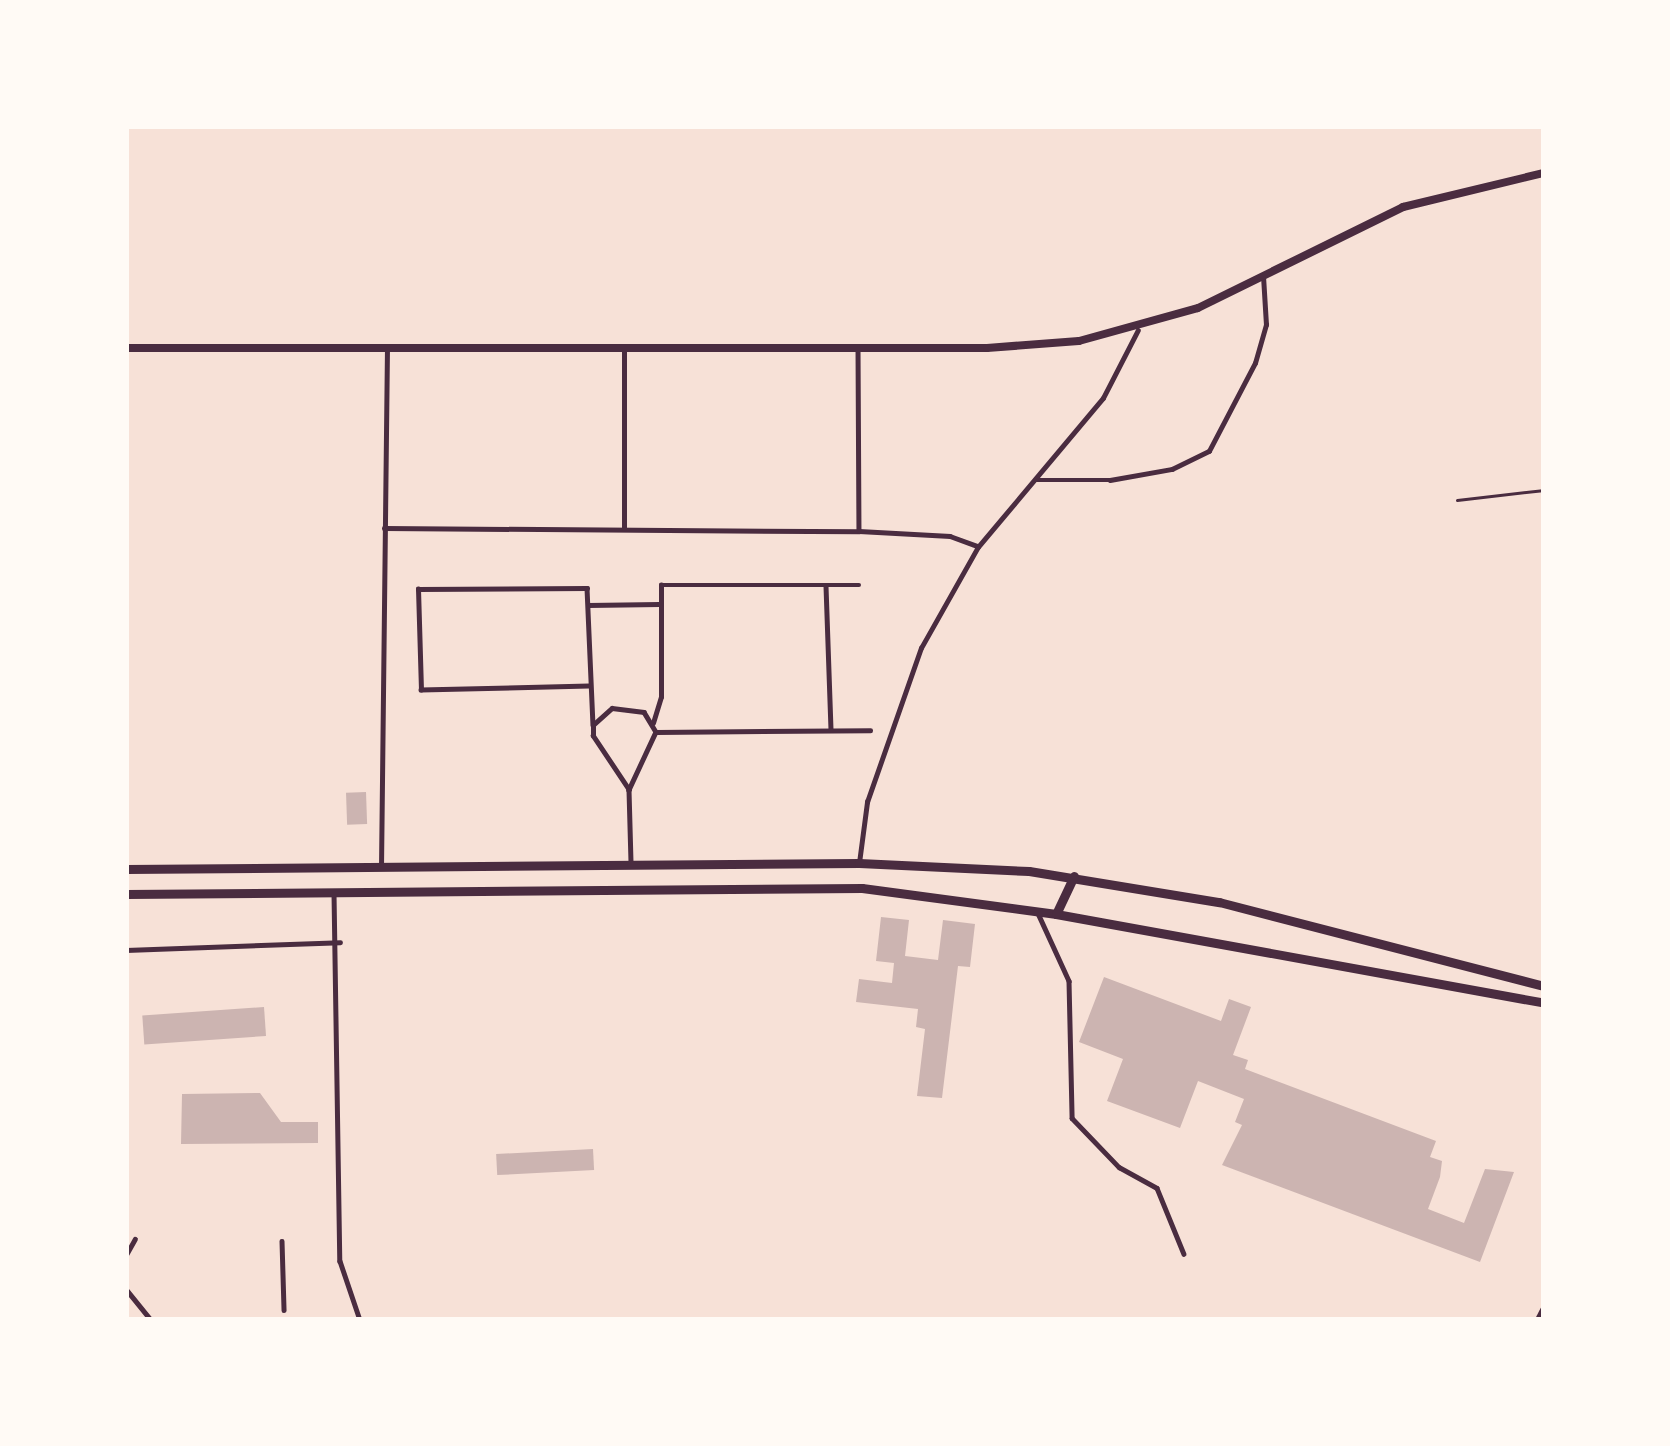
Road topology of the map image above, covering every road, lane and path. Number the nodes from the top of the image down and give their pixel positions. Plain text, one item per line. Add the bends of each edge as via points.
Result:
1 (1544, 172) edge
2 (1263, 276) junction
3 (1138, 330) junction
4 (387, 345) junction
5 (858, 346) junction
6 (126, 348) edge
7 (624, 349) junction
8 (1036, 479) junction
9 (1544, 490) edge
10 (1457, 500) dead end
11 (384, 528) junction
12 (624, 529) junction
13 (859, 531) junction
14 (978, 547) junction
15 (859, 585) dead end
16 (826, 586) junction
17 (659, 604) junction
18 (587, 605) junction
19 (589, 686) junction
20 (653, 723) junction
21 (593, 725) junction
22 (870, 730) dead end
23 (831, 731) junction
24 (656, 732) junction
25 (629, 790) junction
26 (859, 863) junction
27 (632, 866) junction
28 (126, 868) edge
29 (381, 868) junction
30 (1074, 876) junction
31 (334, 893) junction
32 (126, 894) edge
33 (1037, 911) junction
34 (1056, 914) junction
35 (340, 942) junction
36 (126, 950) edge
37 (1544, 986) edge
38 (1544, 1003) edge
39 (135, 1240) dead end
40 (282, 1241) dead end
41 (1184, 1254) dead end
42 (126, 1255) edge
43 (126, 1289) edge
44 (284, 1310) dead end
45 (1544, 1310) edge
46 (200, 1320) edge
47 (360, 1320) edge
48 (1539, 1320) edge

1 - 2 main road via 1403,206
2 - 3 main road
2 - 8 street via 1266,325 1255,363 1209,451 1172,469 1110,480
3 - 5 main road via 987,348
3 - 8 street via 1103,398
4 - 6 main road
4 - 7 main road
4 - 11 street
5 - 7 main road
5 - 13 street
7 - 12 street
8 - 14 street
9 - 10 lane
11 - 12 street
11 - 29 street
12 - 13 street
13 - 14 street via 950,536
14 - 26 street via 922,648 867,802
15 - 16 street
16 - 17 street via 665,584
16 - 23 street
17 - 18 street
17 - 20 street via 661,697
18 - 19 street
18 - 19 street via 587,588 579,586 418,589 417,680 422,690
19 - 21 street
20 - 21 street via 634,708 612,708
20 - 24 street
21 - 25 street via 598,749
22 - 23 street
23 - 24 street
24 - 25 street
25 - 27 street
26 - 27 highway
26 - 30 highway
27 - 29 highway
28 - 29 highway
30 - 34 highway
30 - 37 highway via 1219,902
31 - 32 highway
31 - 33 highway via 787,884
31 - 35 street
33 - 34 highway
33 - 41 street via 1069,981 1072,1118 1119,1167 1157,1188
34 - 38 highway
35 - 36 street
35 - 47 street via 340,1261
39 - 42 street
40 - 44 street
43 - 46 street via 151,1320
45 - 48 main road

